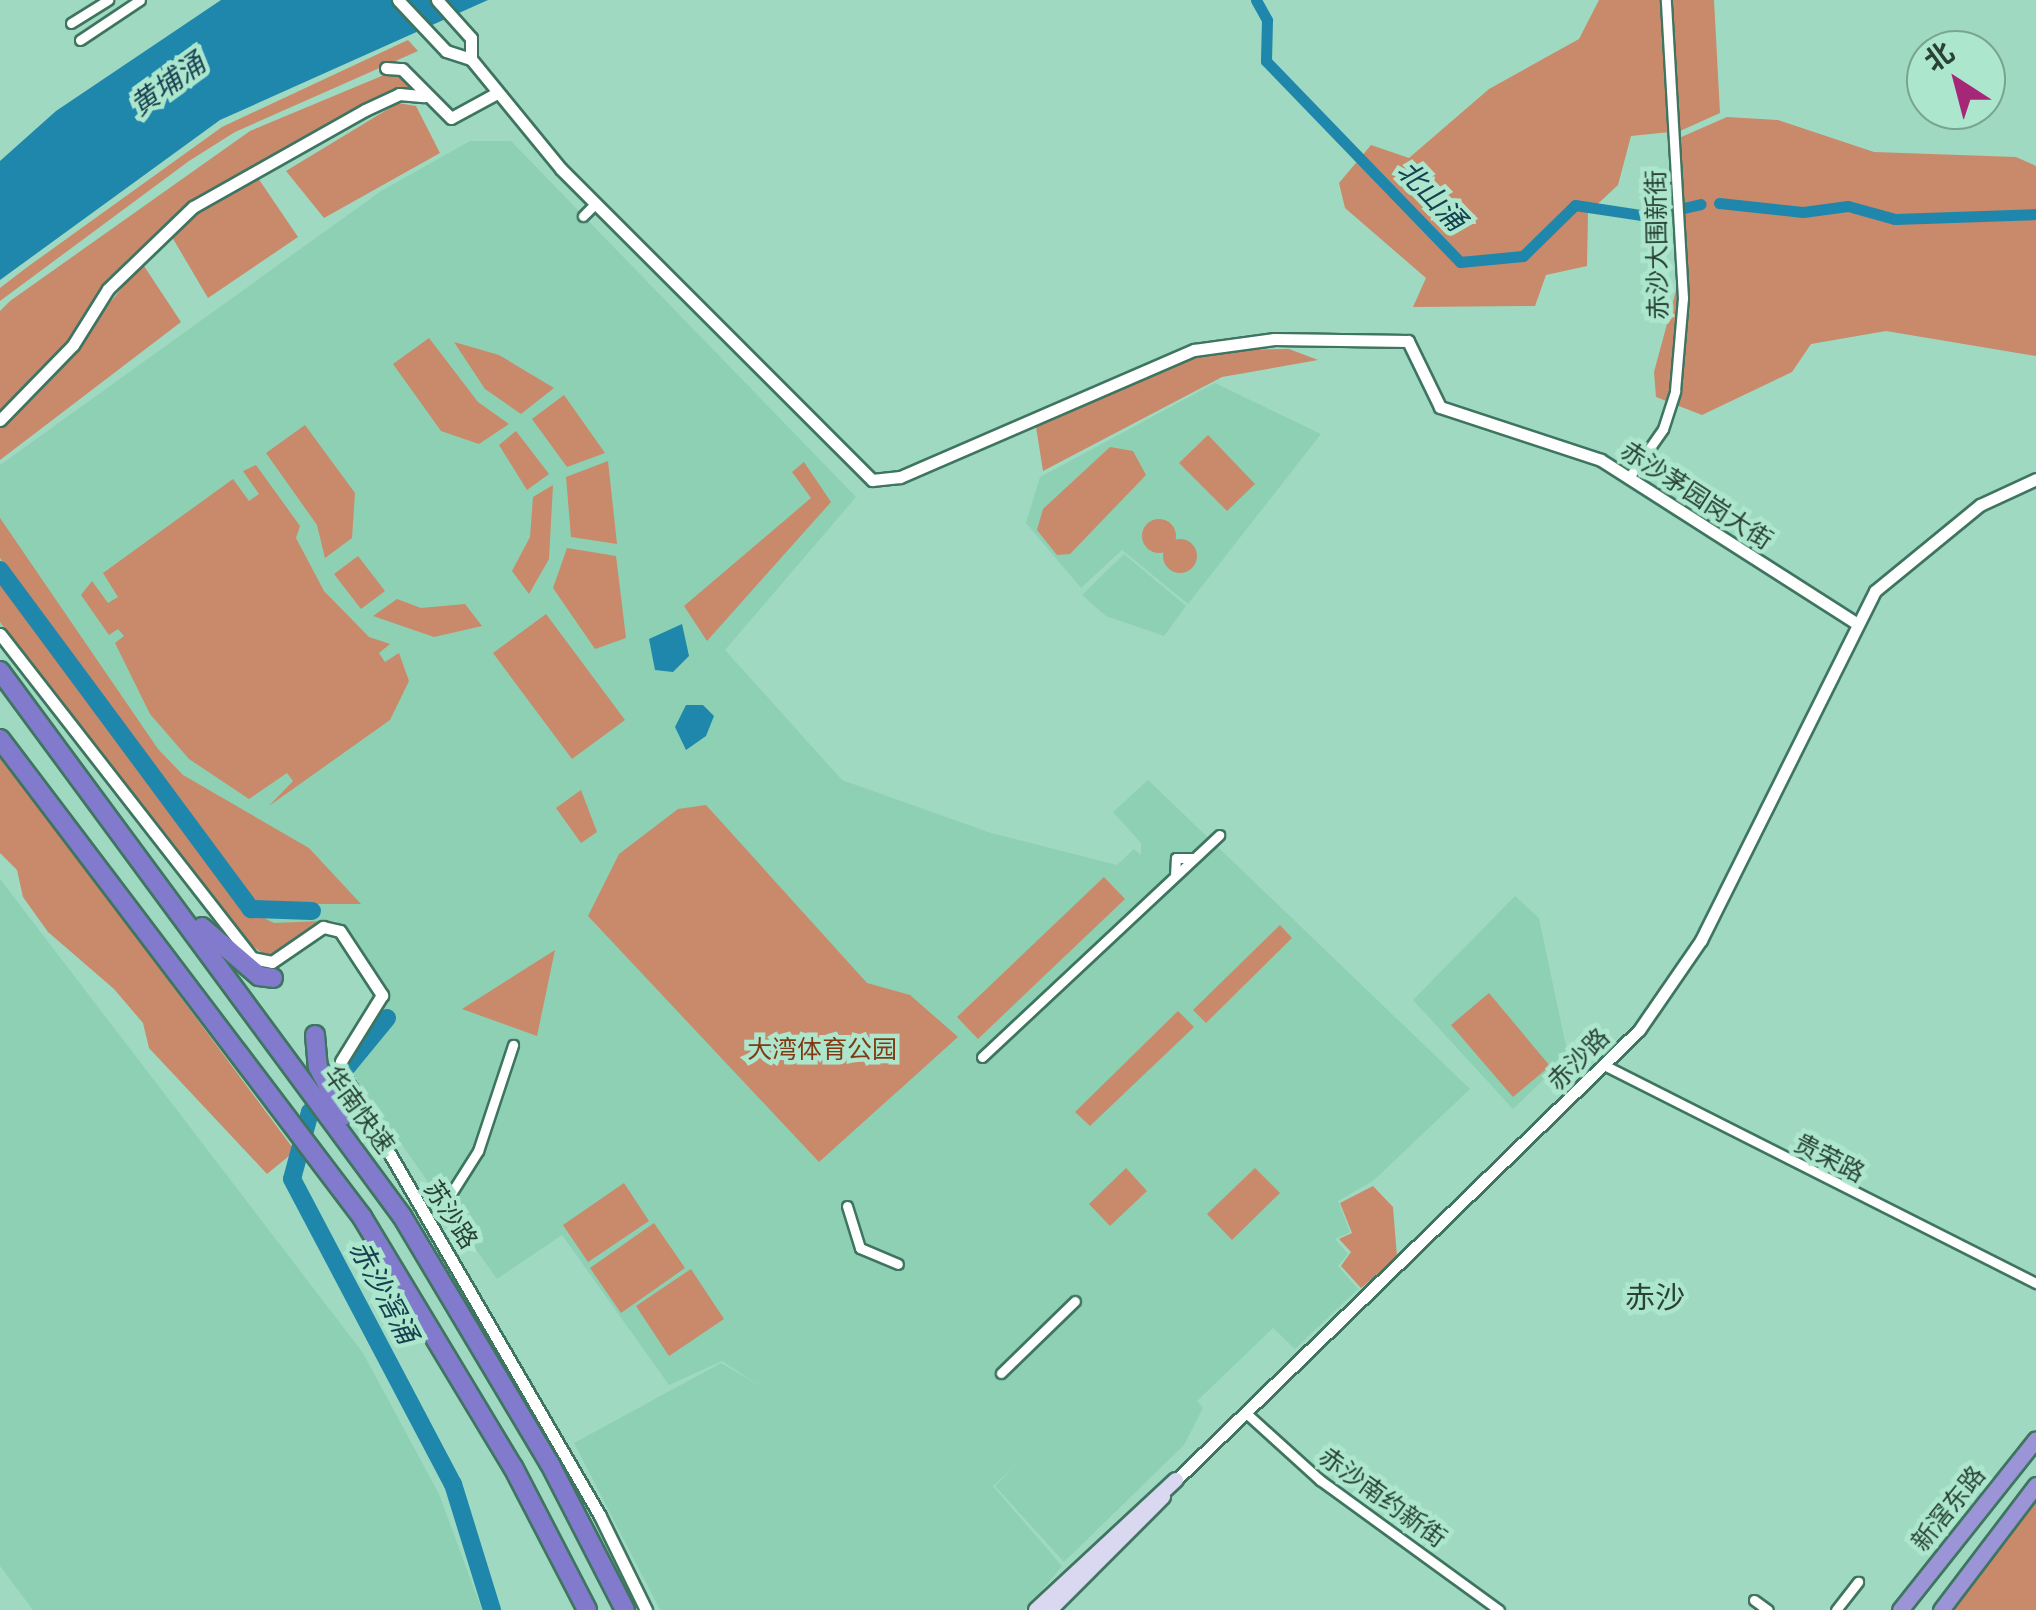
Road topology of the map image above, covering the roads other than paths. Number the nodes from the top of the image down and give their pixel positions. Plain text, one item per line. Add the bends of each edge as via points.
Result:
1 (108, 0) edge
2 (140, 0) edge
3 (398, 0) edge
4 (437, 0) edge
5 (1666, 0) edge
6 (71, 23) dead end
7 (80, 40) dead end
8 (471, 59) junction
9 (386, 68) dead end
10 (498, 93) junction
11 (424, 96) junction
12 (595, 204) junction
13 (583, 216) dead end
14 (0, 420) edge
15 (1630, 476) junction
16 (2036, 478) edge
17 (1856, 623) junction
18 (0, 634) edge
19 (0, 672) edge
20 (0, 739) edge
21 (1219, 834) dead end
22 (158, 884) junction
23 (273, 978) dead end
24 (314, 1042) dead end
25 (513, 1045) dead end
26 (982, 1057) dead end
27 (342, 1061) joint
28 (1606, 1066) junction
29 (344, 1075) joint
30 (343, 1123) junction
31 (445, 1203) dead end
32 (847, 1206) dead end
33 (898, 1264) dead end
34 (2036, 1283) edge
35 (1075, 1301) dead end
36 (1001, 1374) dead end
37 (1246, 1413) junction
38 (2036, 1440) edge
39 (1176, 1480) junction
40 (2036, 1486) edge
41 (1858, 1582) dead end
42 (1754, 1600) dead end
43 (584, 1610) edge
44 (625, 1610) edge
45 (646, 1610) edge
46 (1036, 1610) edge
47 (1050, 1610) edge
48 (1499, 1610) edge
49 (1768, 1610) edge
50 (1836, 1610) edge
51 (1900, 1610) edge
52 (1940, 1610) edge

1 - 6 street
2 - 7 street
3 - 8 street via 446,51
4 - 8 street via 471,38
5 - 15 street, 赤沙大围新街 via 1682,298 1669,410
8 - 10 street
9 - 11 street via 402,69
10 - 11 street via 451,118
10 - 12 street
11 - 14 street via 399,94 365,110 193,208 108,289 74,345
12 - 13 street
12 - 15 street, 赤沙茅园岗大街 via 857,470 879,482 1166,359 1228,342 1408,341 1445,410 1583,452
15 - 17 street, 赤沙茅园岗大街
16 - 17 street, 赤沙路 via 1980,505 1908,559
17 - 28 street, 赤沙路 via 1701,940
18 - 27 street, 苏沙路 via 252,958 272,962 323,927 340,931 382,995
19 - 22 highway, 华南快速
20 - 43 highway via 313,1148 432,1330
21 - 26 street
22 - 23 highway via 230,954
22 - 30 highway, 华南快速
24 - 30 highway
25 - 31 street via 478,1151
27 - 29 street, 苏沙路
28 - 34 street, 贵荣路
28 - 37 street, 赤沙路
29 - 45 street, 苏沙路 via 600,1516
30 - 44 highway, 华南快速 via 550,1464
32 - 33 street via 860,1248
35 - 36 street
37 - 39 street, 赤沙路
37 - 48 street, 赤沙南约新街 via 1320,1480
38 - 51 highway, 新滘东路
39 - 46 main road
39 - 47 main road, 赤沙路
40 - 52 highway
41 - 50 street
42 - 49 street

